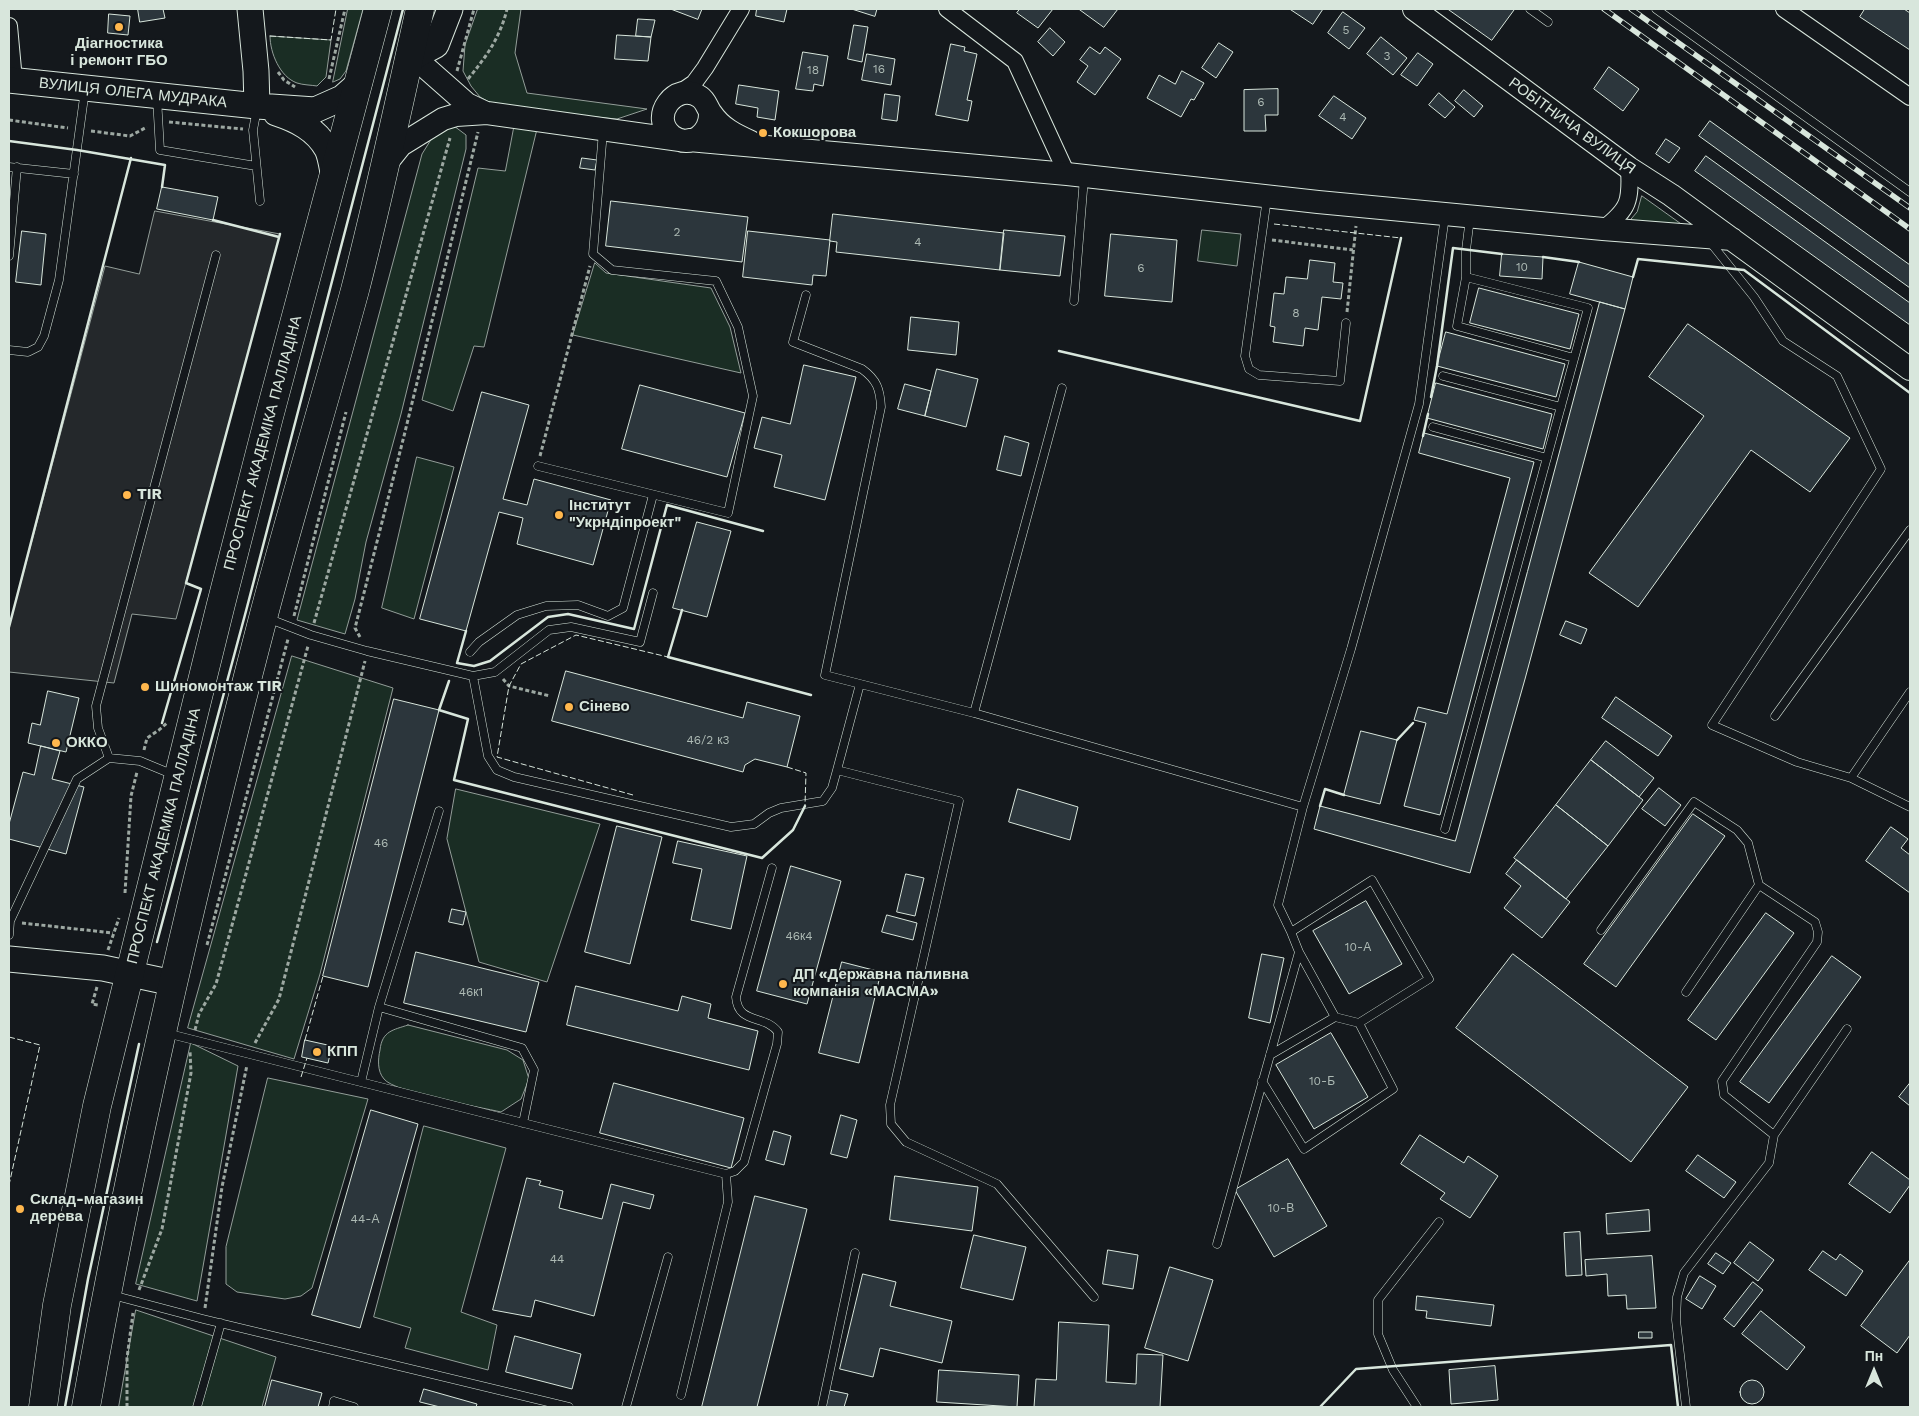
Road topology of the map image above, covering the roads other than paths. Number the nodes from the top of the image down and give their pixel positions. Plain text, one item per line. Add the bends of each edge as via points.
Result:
1 (250, 9) edge
2 (378, 9) edge
3 (420, 9) edge
4 (450, 9) edge
5 (741, 9) edge
6 (947, 9) edge
7 (1414, 9) edge
8 (1530, 9) edge
9 (1656, 9) edge
10 (1784, 9) edge
11 (1548, 22) dead end
12 (9, 26) edge
13 (408, 60) junction
14 (705, 68) junction
15 (11, 80) edge
16 (359, 83) junction
17 (85, 88) junction
18 (157, 96) junction
19 (1910, 97) edge
20 (671, 101) junction
21 (257, 106) junction
22 (709, 109) junction
23 (487, 113) junction
24 (603, 130) junction
25 (628, 133) junction
26 (685, 140) junction
27 (761, 146) junction
28 (385, 165) junction
29 (256, 166) junction
30 (13, 167) edge
31 (1629, 168) junction
32 (74, 174) junction
33 (1076, 175) junction
34 (334, 177) junction
35 (1910, 192) edge
36 (1267, 196) junction
37 (260, 201) dead end
38 (1445, 214) junction
39 (1470, 216) junction
40 (1603, 229) junction
41 (1706, 237) junction
42 (1732, 239) junction
43 (216, 255) dead end
44 (9, 256) edge
45 (1466, 277) junction
46 (806, 295) dead end
47 (1074, 301) dead end
48 (1346, 323) road end
49 (9, 350) edge
50 (1574, 358) junction
51 (1910, 369) edge
52 (1444, 376) dead end
53 (1062, 388) dead end
54 (1561, 407) junction
55 (1433, 427) dead end
56 (1547, 458) junction
57 (538, 466) road end
58 (654, 495) junction
59 (1910, 530) edge
60 (653, 593) dead end
61 (264, 616) junction
62 (470, 652) dead end
63 (473, 676) junction
64 (860, 684) junction
65 (1910, 692) edge
66 (974, 713) junction
67 (1775, 716) dead end
68 (109, 758) junction
69 (837, 770) junction
70 (179, 776) junction
71 (1851, 778) junction
72 (1303, 807) junction
73 (1910, 808) edge
74 (439, 811) dead end
75 (1445, 828) dead end
76 (772, 868) dead end
77 (1759, 885) junction
78 (10, 921) edge
79 (1601, 930) dead end
80 (1291, 932) junction
81 (9, 935) edge
82 (1299, 952) junction
83 (9, 959) edge
84 (131, 973) junction
85 (173, 983) junction
86 (1686, 992) dead end
87 (379, 1007) junction
88 (1335, 1017) junction
89 (1359, 1024) junction
90 (1847, 1029) dead end
91 (162, 1032) junction
92 (1270, 1056) junction
93 (1262, 1081) junction
94 (361, 1082) junction
95 (524, 1123) junction
96 (1774, 1135) junction
97 (726, 1174) junction
98 (1439, 1222) dead end
99 (1217, 1244) dead end
100 (856, 1253) dead end
101 (668, 1257) dead end
102 (106, 1294) junction
103 (1094, 1297) dead end
104 (222, 1323) junction
105 (681, 1395) dead end
106 (43, 1407) edge
107 (86, 1407) edge
108 (197, 1407) edge
109 (333, 1407) edge
110 (354, 1407) edge
111 (569, 1407) edge
112 (626, 1407) edge
113 (822, 1407) edge
114 (1417, 1407) edge
115 (1686, 1407) edge

1 - 21 main road
2 - 16 highway, ПРОСПЕКТ АКАДЕМІКА ПАЛЛАДІНА
3 - 13 highway
4 - 13 main road via 436,45
5 - 14 street
6 - 33 street via 1015,61
7 - 31 street, РОБІТНИЧА ВУЛИЦЯ
8 - 11 lane
9 - 35 lane
10 - 19 street
12 - 15 street
13 - 23 street via 459,86 467,104
13 - 28 highway
14 - 20 street via 694,83
14 - 22 street via 703,86
15 - 17 main road, ВУЛИЦЯ ОЛЕГА МУДРАКА
16 - 21 main road, ВУЛИЦЯ ОЛЕГА МУДРАКА via 342,98 315,110
16 - 34 highway, ПРОСПЕКТ АКАДЕМІКА ПАЛЛАДІНА
17 - 18 main road, ВУЛИЦЯ ОЛЕГА МУДРАКА
17 - 32 lane
18 - 21 main road, ВУЛИЦЯ ОЛЕГА МУДРАКА
18 - 29 lane via 160,150
20 - 22 street via 690,93 700,97
20 - 25 street via 646,123
20 - 26 street via 663,118 665,127 671,135
21 - 29 lane via 253,130
21 - 34 main road, ВУЛИЦЯ ОЛЕГА МУДРАКА via 295,119 310,128 328,150
22 - 26 street via 710,120 703,134
22 - 27 street via 729,132
23 - 24 street
23 - 28 street via 443,119 401,146
24 - 25 street
24 - 58 lane via 593,254 612,270 716,281 738,328 753,396 728,513
25 - 26 street
26 - 27 street
27 - 33 street
28 - 61 highway via 355,289
29 - 37 lane
30 - 32 lane
30 - 44 lane
31 - 40 street via 1630,191 1626,206 1619,217
31 - 42 street, РОБІТНИЧА ВУЛИЦЯ
32 - 49 lane via 60,280 44,336 38,347 28,352
33 - 36 street
33 - 47 lane
34 - 70 highway, ПРОСПЕКТ АКАДЕМІКА ПАЛЛАДІНА via 269,417
36 - 38 street
36 - 48 lane via 1245,356 1249,370 1259,375 1340,381
38 - 39 street
38 - 72 lane via 1419,404
39 - 40 street
39 - 45 lane
40 - 41 street
41 - 42 street
41 - 71 lane via 1754,297 1783,341 1837,376 1881,469 1712,725 1797,762
42 - 51 street, РОБІТНИЧА ВУЛИЦЯ
43 - 68 lane via 96,706 98,728
45 - 50 lane via 1457,326
45 - 50 lane via 1588,308
46 - 64 lane via 793,342 862,369 877,384 880,394 881,407 825,675
50 - 54 lane
52 - 54 lane
53 - 66 lane
54 - 56 lane
55 - 56 lane
56 - 75 lane
57 - 58 lane
58 - 62 lane via 623,608 608,616 578,606 546,606 517,615
59 - 67 lane
60 - 63 lane via 640,642 572,627 549,630 495,672
61 - 63 lane via 367,651
61 - 85 highway
63 - 69 lane via 488,756 496,770 514,777 731,827 754,824 782,808 823,801 832,788
64 - 66 lane
64 - 69 lane
65 - 71 lane
66 - 72 lane
68 - 70 lane via 140,761
68 - 78 lane via 77,779
69 - 103 lane via 959,801 890,1105 891,1124 906,1142 998,1184
70 - 84 highway, ПРОСПЕКТ АКАДЕМІКА ПАЛЛАДІНА
71 - 73 lane
72 - 80 lane via 1278,905
74 - 87 lane
76 - 97 lane via 736,997 737,1007 743,1014 773,1025 778,1032 777,1044 744,1162
77 - 79 lane via 1748,843 1737,830 1694,802
77 - 86 lane
77 - 96 lane via 1815,922 1818,932 1817,942 1722,1081 1724,1095
78 - 81 lane
80 - 82 lane
80 - 89 lane via 1372,880 1429,979
82 - 88 lane
82 - 92 lane
83 - 84 main road
84 - 85 main road
84 - 106 highway, ПРОСПЕКТ АКАДЕМІКА ПАЛЛАДІНА via 93,1124 57,1305
85 - 91 highway
87 - 94 lane
87 - 95 lane via 522,1048 534,1070
88 - 89 lane
88 - 92 lane
89 - 93 lane via 1394,1089 1304,1149
90 - 96 lane
91 - 94 lane
91 - 102 highway
92 - 93 lane
93 - 99 lane
94 - 95 lane
95 - 97 lane
96 - 115 lane via 1769,1163 1684,1273 1677,1297 1676,1320
97 - 105 lane via 728,1202
98 - 114 lane via 1378,1300 1378,1334 1392,1370
100 - 113 lane
101 - 112 lane
102 - 104 lane
102 - 107 highway
104 - 108 lane
104 - 111 lane
109 - 110 lane via 334,1401

